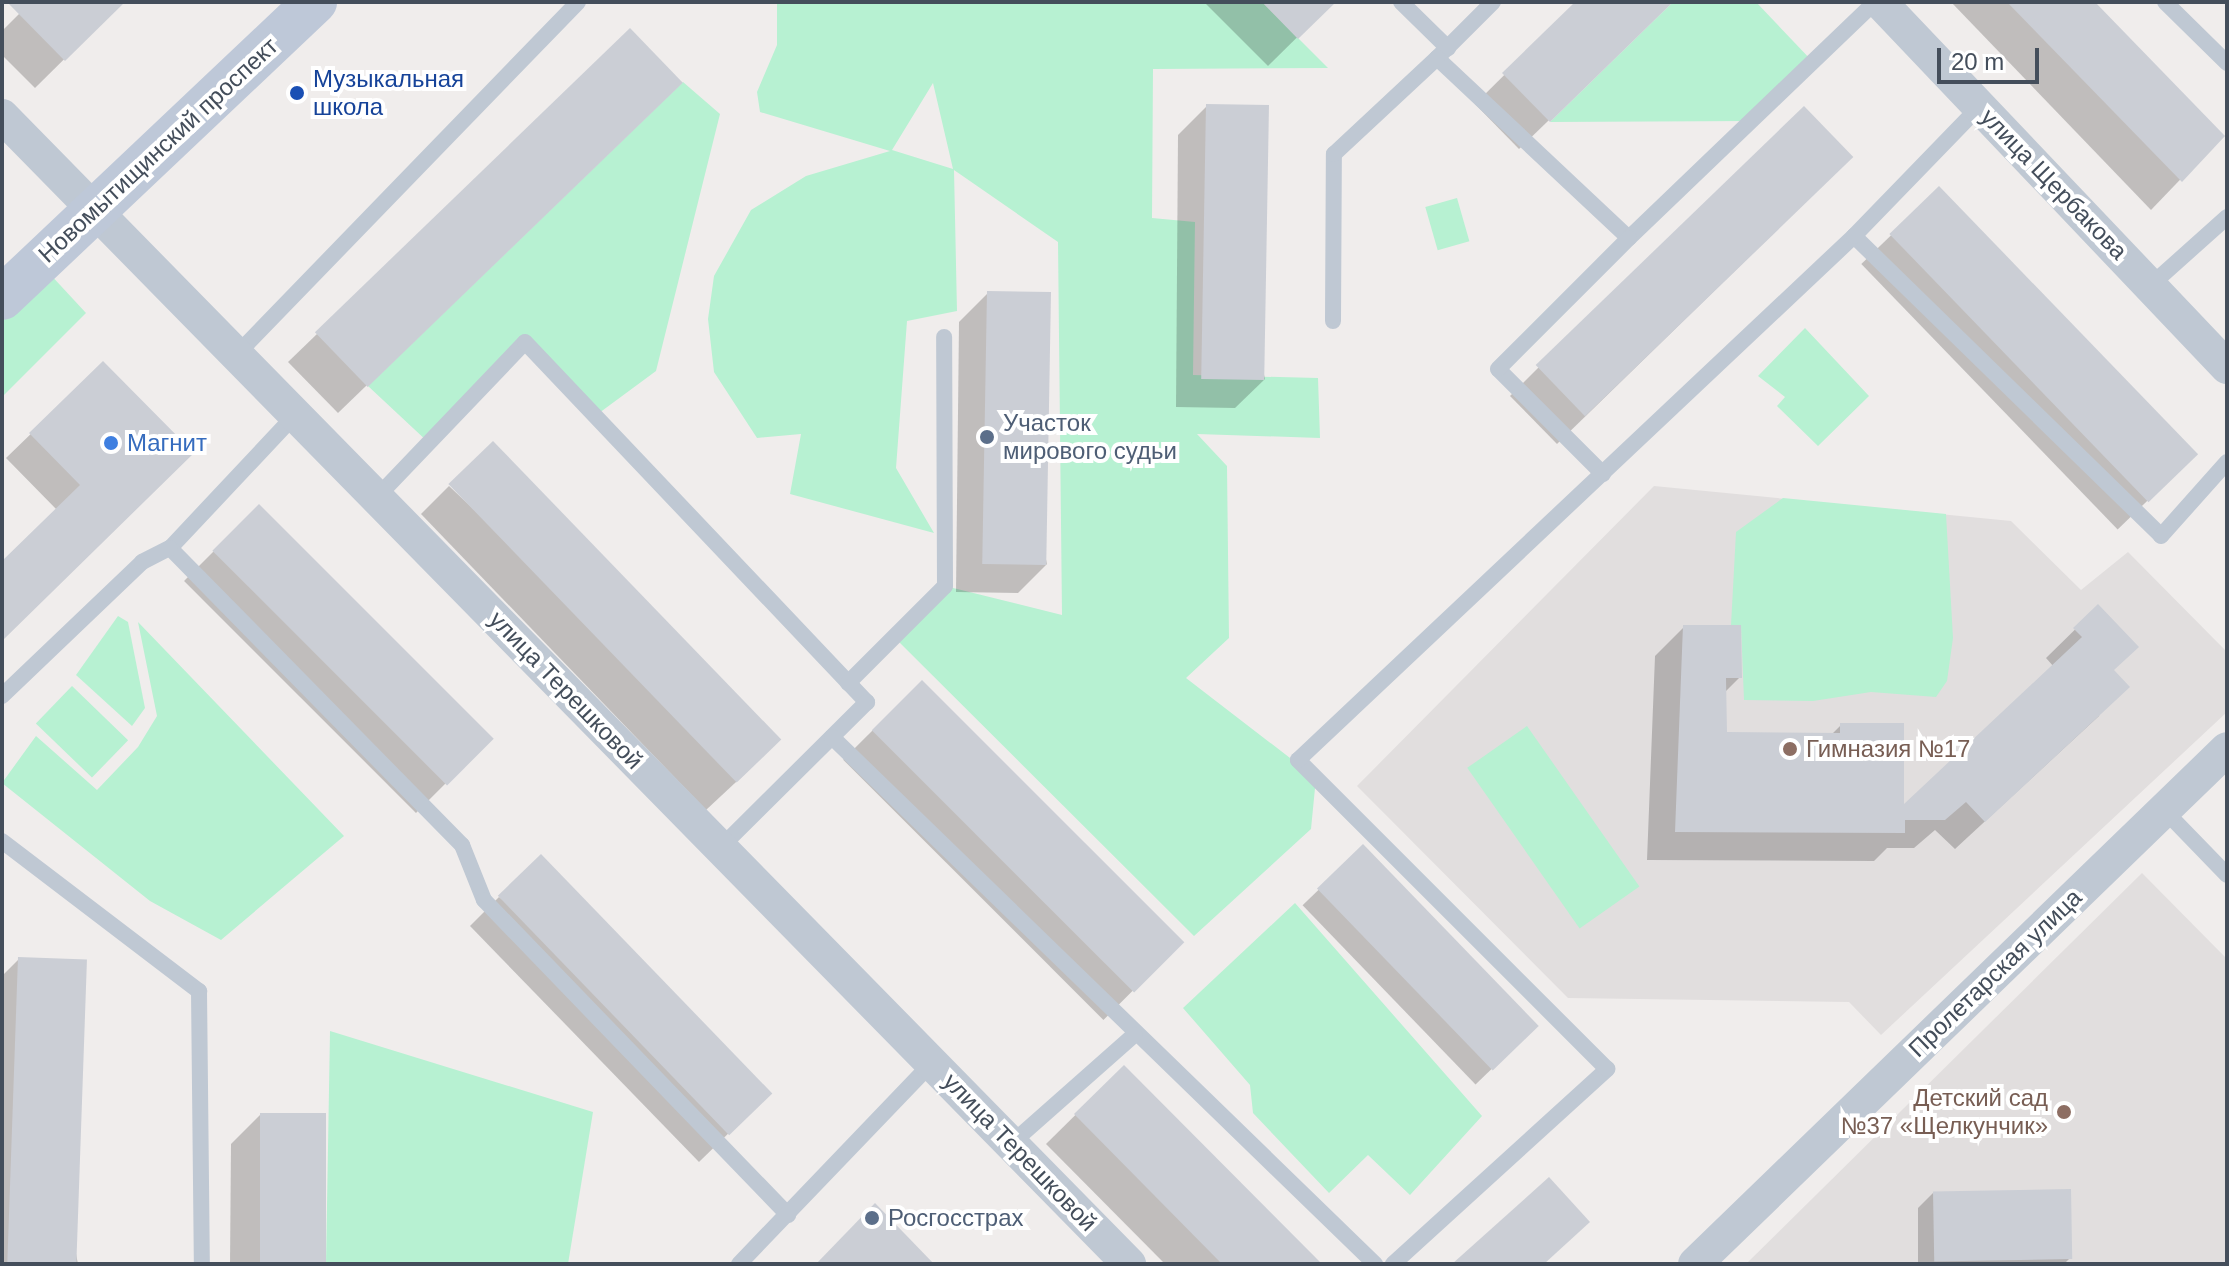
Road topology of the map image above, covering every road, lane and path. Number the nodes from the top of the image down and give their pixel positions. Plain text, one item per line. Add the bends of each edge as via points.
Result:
1 (315, 2) edge
2 (578, 2) edge
3 (1401, 2) edge
4 (1493, 2) edge
5 (1877, 2) edge
6 (2165, 2) edge
7 (1443, 53) junction
8 (2227, 63) edge
9 (1979, 107) junction
10 (2, 116) edge
11 (94, 209) junction
12 (2227, 217) edge
13 (1854, 236) junction
14 (1629, 238) junction
15 (2151, 285) junction
16 (2, 298) edge
17 (1333, 321) dead end
18 (944, 337) dead end
19 (237, 354) junction
20 (2227, 367) edge
21 (296, 414) junction
22 (2227, 462) edge
23 (1603, 474) junction
24 (377, 497) junction
25 (170, 548) junction
26 (848, 683) junction
27 (2, 696) edge
28 (832, 737) junction
29 (2227, 749) edge
30 (2165, 811) junction
31 (2, 841) edge
32 (720, 848) junction
33 (2227, 875) edge
34 (1134, 1035) junction
35 (932, 1063) junction
36 (1013, 1142) junction
37 (788, 1215) junction
38 (202, 1264) edge
39 (739, 1264) edge
40 (1129, 1264) edge
41 (1375, 1264) edge
42 (1393, 1264) edge
43 (1695, 1264) edge

1 - 11 main road, Новомытищинский проспект
2 - 19 lane
3 - 7 lane
4 - 7 lane
5 - 9 street, улица Щербакова
5 - 14 lane
6 - 8 lane
7 - 14 lane
7 - 17 lane via 1334,154
9 - 13 lane
9 - 15 street, улица Щербакова
10 - 11 street, улица Терешковой
11 - 16 main road, Новомытищинский проспект
11 - 19 street, улица Терешковой
12 - 15 lane
13 - 22 lane via 2161,536
13 - 23 lane
14 - 23 lane via 1498,369
15 - 20 street, улица Щербакова
18 - 26 lane via 945,586
19 - 21 street, улица Терешковой
21 - 24 street, улица Терешковой
21 - 25 lane
23 - 42 lane via 1298,760 1607,1069
24 - 26 lane via 525,342
24 - 32 street, улица Терешковой
25 - 27 lane via 142,562
25 - 37 lane via 462,845 484,900
26 - 28 lane via 867,702
28 - 32 lane
28 - 34 lane
29 - 30 street, Пролетарская улица
30 - 33 lane
30 - 43 street, Пролетарская улица via 1950,1030
31 - 38 lane via 199,991
32 - 35 street, улица Терешковой
34 - 36 lane
34 - 41 lane
35 - 36 street, улица Терешковой
35 - 37 lane
36 - 40 street, улица Терешковой
37 - 39 lane

